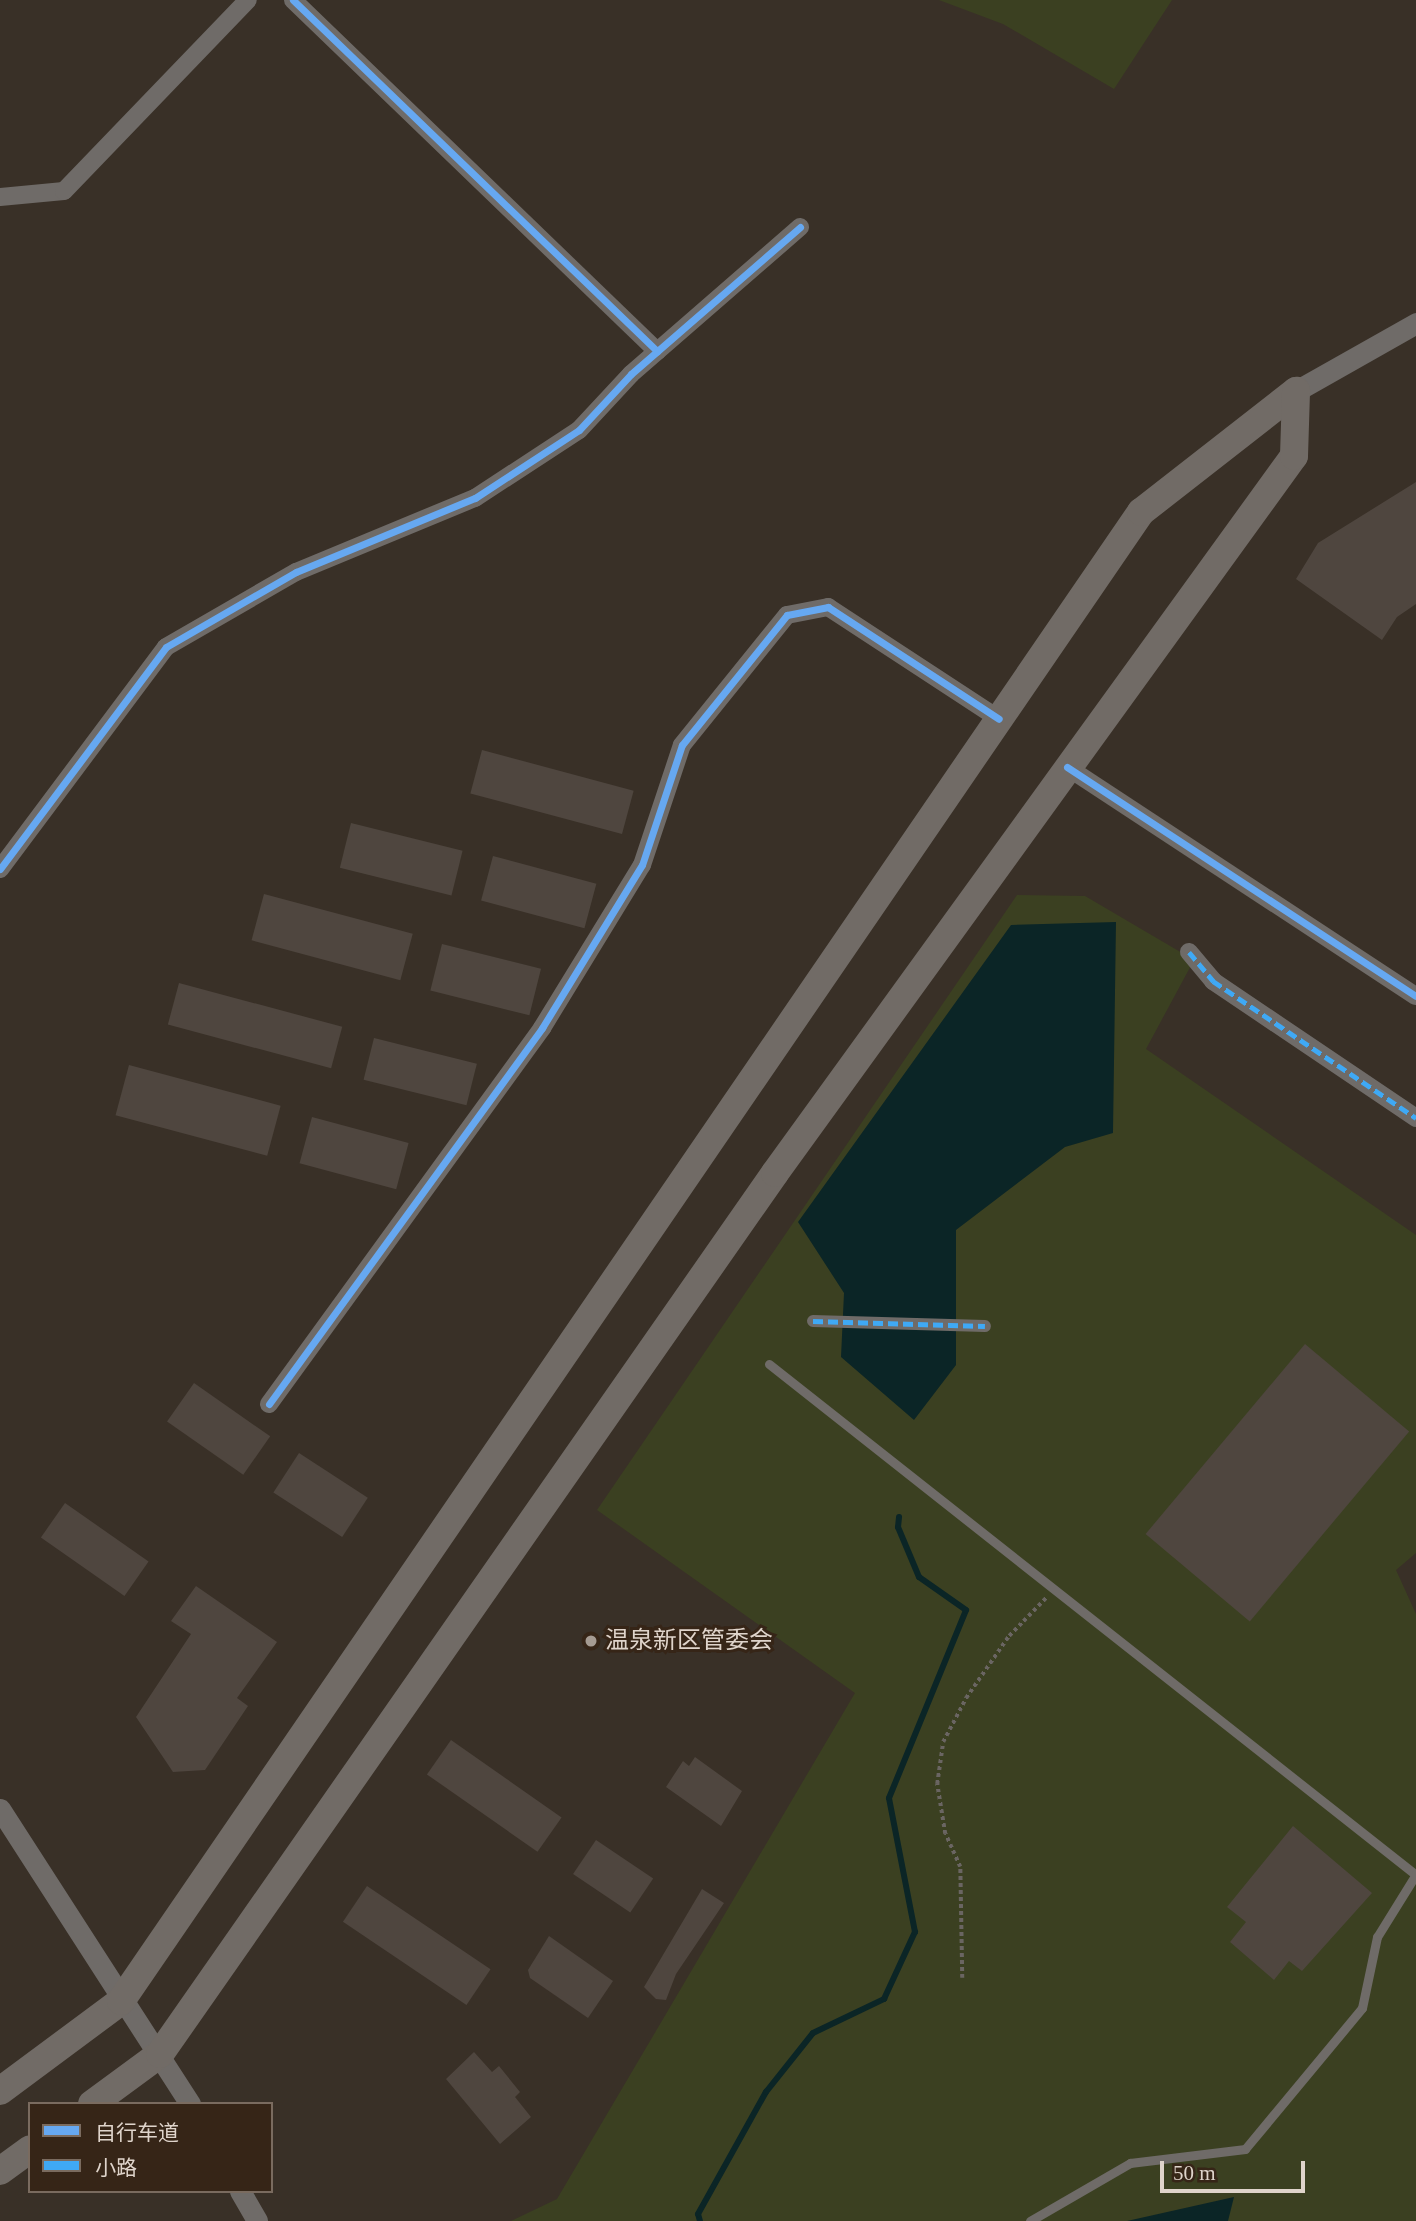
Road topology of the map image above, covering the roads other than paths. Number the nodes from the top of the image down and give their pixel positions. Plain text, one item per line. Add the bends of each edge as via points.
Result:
1 (248, 0) edge
2 (293, 0) edge
3 (0, 197) edge
4 (800, 227) dead end
5 (1416, 323) edge
6 (657, 351) junction
7 (1296, 391) junction
8 (999, 719) junction
9 (1067, 766) junction
10 (0, 869) edge
11 (1189, 952) dead end
12 (1416, 996) edge
13 (1416, 1118) edge
14 (813, 1321) dead end
15 (985, 1326) dead end
16 (769, 1364) dead end
17 (269, 1404) dead end
18 (0, 1809) edge
19 (1416, 1875) edge
20 (121, 2001) junction
21 (160, 2053) junction
22 (0, 2091) edge
23 (95, 2102) edge
24 (189, 2102) edge
25 (28, 2150) edge
26 (0, 2171) edge
27 (241, 2193) edge
28 (257, 2221) edge
29 (1030, 2221) edge

1 - 3 street via 64,191
2 - 6 street
4 - 6 street
5 - 7 street
6 - 10 street via 579,430 474,498 296,572 166,647
7 - 8 main road via 1141,512
7 - 9 main road via 1294,456
8 - 17 street via 828,607 787,615 682,745 642,865 542,1028
8 - 20 main road
9 - 12 street
9 - 21 main road via 775,1173
11 - 13 street via 1213,981
14 - 15 street
16 - 19 lane
18 - 20 street
19 - 29 lane via 1377,1937 1362,2008 1245,2150 1130,2163
20 - 21 street
20 - 22 main road
21 - 23 main road
21 - 24 street
25 - 26 main road
27 - 28 street

